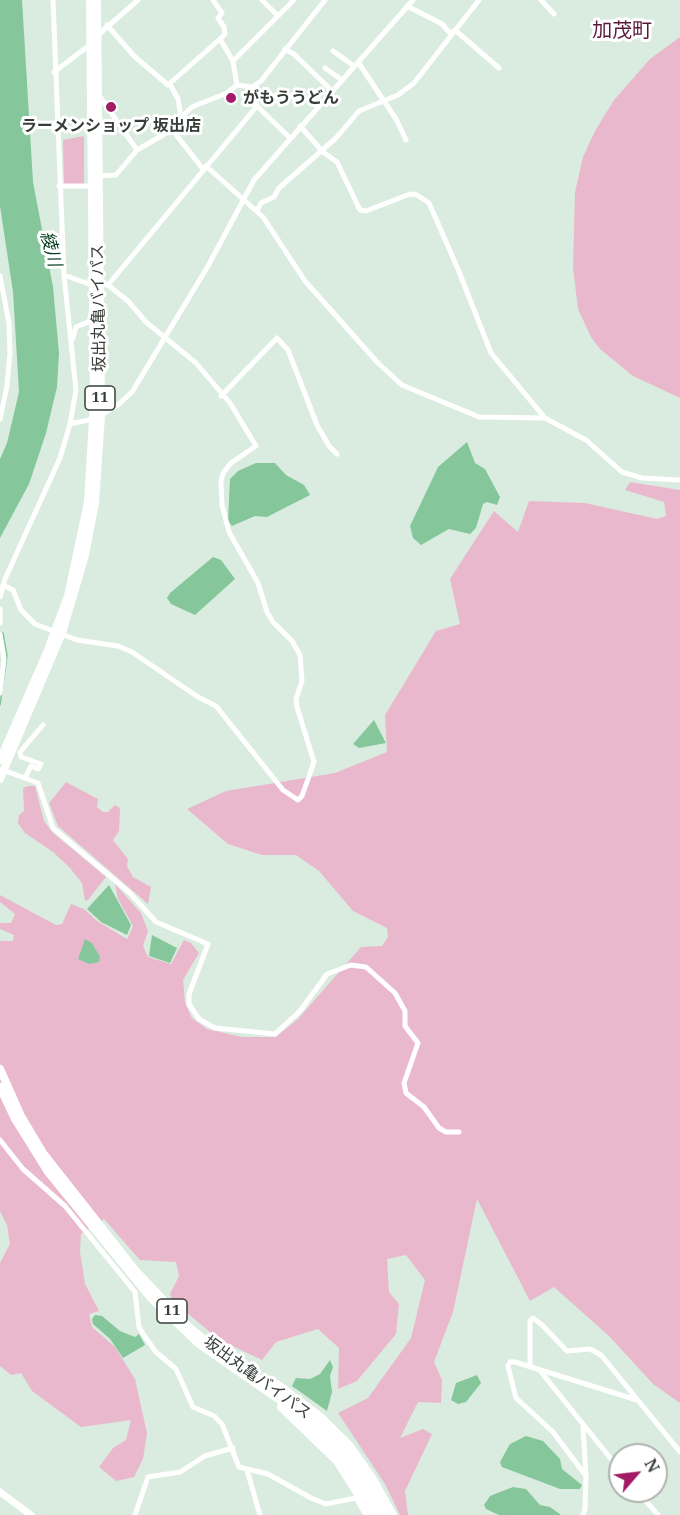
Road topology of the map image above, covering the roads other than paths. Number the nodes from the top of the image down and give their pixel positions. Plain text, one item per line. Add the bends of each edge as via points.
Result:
1 (53, 0) edge
2 (90, 0) edge
3 (97, 0) edge
4 (138, 0) edge
5 (213, 0) edge
6 (262, 0) edge
7 (294, 0) edge
8 (325, 0) edge
9 (413, 0) edge
10 (479, 0) edge
11 (542, 0) edge
12 (407, 6) junction
13 (554, 14) dead end
14 (278, 16) junction
15 (107, 25) junction
16 (454, 31) junction
17 (220, 39) junction
18 (94, 41) junction
19 (285, 50) junction
20 (333, 51) dead end
21 (233, 61) junction
22 (356, 64) junction
23 (325, 68) dead end
24 (499, 68) dead end
25 (54, 72) junction
26 (342, 80) junction
27 (170, 84) junction
28 (237, 85) junction
29 (249, 87) junction
30 (332, 91) junction
31 (101, 98) dead end
32 (383, 99) junction
33 (257, 106) junction
34 (182, 117) junction
35 (300, 126) junction
36 (171, 127) junction
37 (290, 138) junction
38 (406, 140) dead end
39 (137, 150) junction
40 (321, 150) junction
41 (205, 168) junction
42 (95, 176) junction
43 (59, 186) junction
44 (92, 186) junction
45 (243, 197) junction
46 (257, 211) junction
47 (64, 275) junction
48 (0, 276) edge
49 (100, 284) junction
50 (93, 320) junction
51 (166, 337) junction
52 (72, 342) junction
53 (221, 396) junction
54 (97, 417) junction
55 (545, 418) junction
56 (0, 419) edge
57 (70, 424) junction
58 (337, 454) dead end
59 (680, 480) edge
60 (3, 585) junction
61 (0, 595) edge
62 (0, 609) edge
63 (0, 623) edge
64 (59, 632) junction
65 (0, 635) edge
66 (0, 693) edge
67 (43, 725) dead end
68 (0, 760) edge
69 (2, 775) edge
70 (25, 778) junction
71 (0, 1069) edge
72 (0, 1087) edge
73 (459, 1132) dead end
74 (0, 1140) edge
75 (70, 1202) junction
76 (222, 1362) junction
77 (236, 1364) junction
78 (530, 1367) junction
79 (540, 1370) junction
80 (637, 1400) junction
81 (583, 1425) junction
82 (233, 1448) junction
83 (680, 1452) edge
84 (608, 1455) edge
85 (247, 1470) junction
86 (586, 1476) junction
87 (0, 1492) edge
88 (648, 1503) edge
89 (31, 1515) edge
90 (135, 1515) edge
91 (260, 1515) edge
92 (366, 1515) edge
93 (371, 1515) edge
94 (378, 1515) edge
95 (386, 1515) edge
96 (393, 1515) edge
97 (583, 1515) edge
98 (658, 1515) edge

1 - 25 street
2 - 18 highway, 坂出丸亀バイパス / 11
3 - 18 highway, 坂出丸亀バイパス / 11
4 - 15 street
5 - 17 street via 222,13 218,18 225,34
6 - 14 street
7 - 14 street
8 - 19 street
9 - 12 street
10 - 16 street
11 - 13 street
12 - 16 street via 442,24 449,32
12 - 22 street
14 - 21 street
15 - 18 street
15 - 27 street via 134,56
16 - 24 street
16 - 32 street via 414,83 398,95
17 - 21 street
17 - 27 street
18 - 25 street
18 - 42 highway, 坂出丸亀バイパス / 11
19 - 29 street via 261,81
19 - 30 street
20 - 22 street
21 - 28 street
22 - 26 street
22 - 32 street
23 - 26 street
25 - 43 street
26 - 30 street
27 - 34 street
28 - 29 street
28 - 34 street via 192,107
29 - 33 street
30 - 35 street
31 - 39 street
32 - 38 street
32 - 40 street via 359,111
33 - 37 street
33 - 41 street
34 - 36 street
35 - 37 street
35 - 40 street
36 - 39 street
36 - 41 street
37 - 45 street
39 - 42 street via 116,175
40 - 46 street via 279,188 274,198 261,203
40 - 55 street via 337,162 360,210 410,194 429,203 491,353
41 - 45 street
41 - 49 street
42 - 44 highway, 坂出丸亀バイパス / 11
42 - 49 highway, 坂出丸亀バイパス / 11
43 - 44 street
43 - 47 street
44 - 49 highway, 坂出丸亀バイパス / 11
45 - 46 street
45 - 51 street
46 - 55 street via 305,281 395,380 479,417
47 - 49 street
47 - 52 street
48 - 56 street via 10,353
49 - 50 highway, 坂出丸亀バイパス / 11
49 - 51 street via 128,301
49 - 54 highway, 坂出丸亀バイパス / 11
50 - 52 street via 76,327
50 - 54 highway, 坂出丸亀バイパス / 11
51 - 53 street via 196,363
51 - 54 street via 132,392
52 - 57 street via 76,390
53 - 58 street via 277,338 288,350 317,425
53 - 64 street via 230,403 256,446 223,473 220,494 226,523 258,583 267,612 292,641 302,664 297,707 314,762 302,796 298,801 283,790 216,706 132,652
54 - 57 street
54 - 64 highway, 坂出丸亀バイパス / 11 via 84,529
54 - 64 highway, 坂出丸亀バイパス / 11 via 94,531
55 - 59 street via 586,440 622,472 642,478
57 - 60 street via 60,458
60 - 61 street
60 - 64 street via 13,590 29,620
62 - 63 street
64 - 68 highway, 坂出丸亀バイパス / 11
64 - 69 highway, 坂出丸亀バイパス / 11
65 - 66 street via 4,659
67 - 70 street via 20,752 21,757 41,764 38,769 31,766
69 - 70 street
70 - 73 street via 38,783 49,821 61,836 130,893 156,922 208,944 189,994 189,1004 199,1019 215,1028 275,1034 300,1011 327,974 351,965 366,967 395,993 405,1011 405,1026 417,1043 404,1083 406,1093 424,1107 439,1128
71 - 75 highway, 坂出丸亀バイパス / 11
72 - 75 highway, 坂出丸亀バイパス / 11 via 32,1149
74 - 75 street via 23,1169
75 - 76 highway, 坂出丸亀バイパス / 11 via 150,1297 184,1332
75 - 77 highway, 坂出丸亀バイパス / 11 via 171,1311
75 - 82 street via 135,1292 139,1327 156,1352 176,1369 193,1407 219,1420
76 - 93 highway, 11 via 320,1442 351,1479
76 - 94 highway, 坂出丸亀バイパス / 11 via 281,1401 325,1438 356,1476
77 - 95 highway, 坂出丸亀バイパス / 11 via 284,1395 327,1431 361,1471
77 - 96 highway via 288,1391 327,1422 359,1457
78 - 79 street
78 - 80 street via 532,1318 567,1352 595,1351
78 - 86 street via 515,1362 508,1366 516,1398 553,1432
79 - 80 street
79 - 81 street
80 - 83 street
81 - 84 street
81 - 86 street
82 - 85 street via 239,1467
82 - 90 street via 205,1456 180,1472 148,1477
85 - 91 street
85 - 92 street via 268,1474 326,1504 356,1498
86 - 97 street
87 - 89 main road
88 - 98 street

